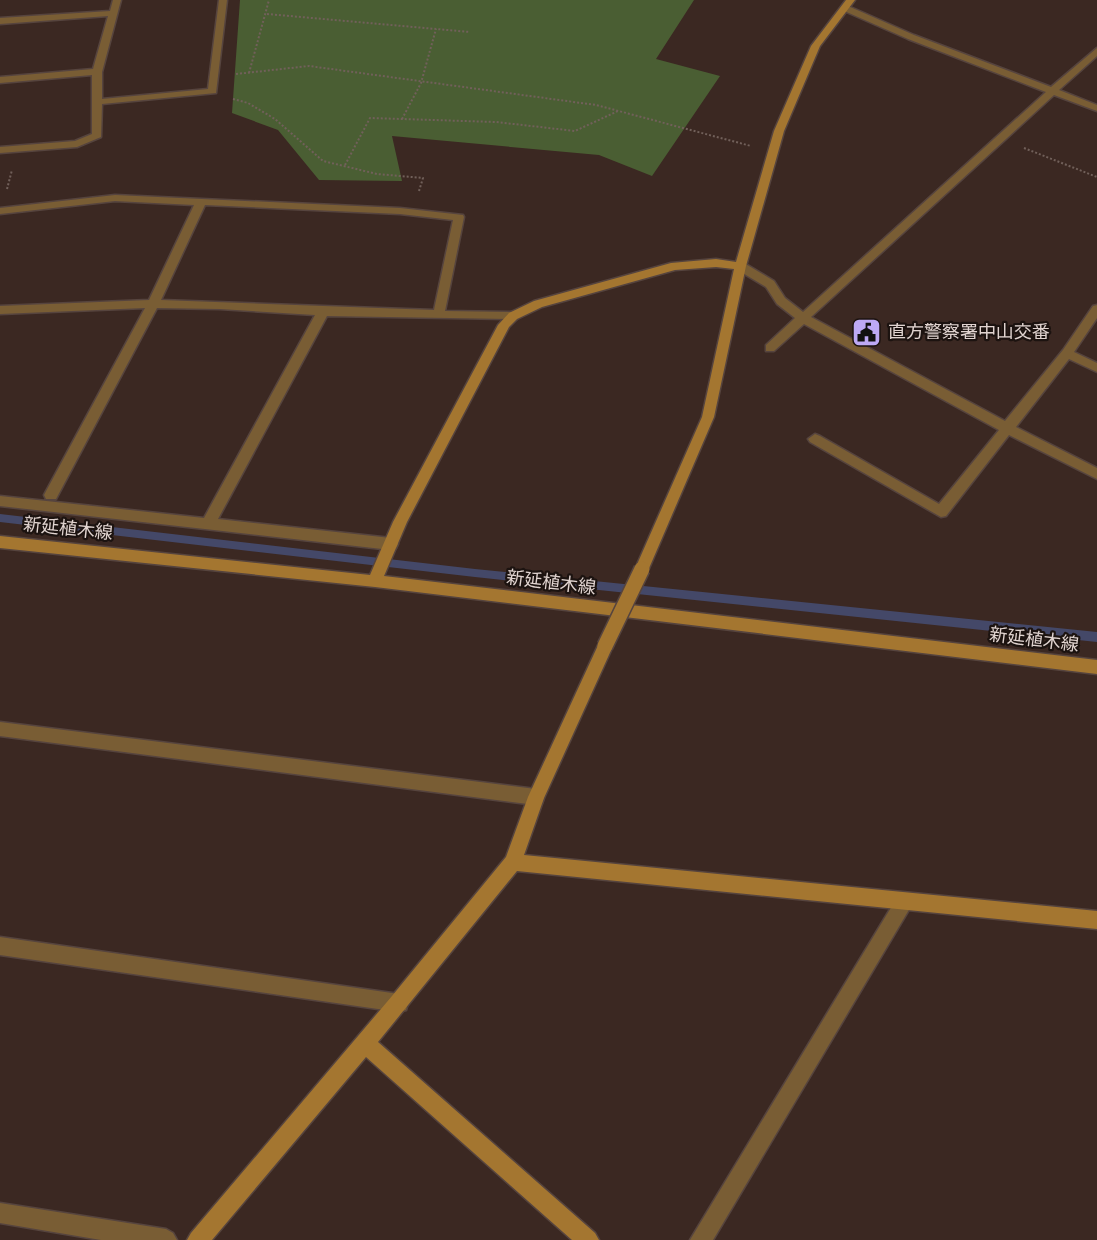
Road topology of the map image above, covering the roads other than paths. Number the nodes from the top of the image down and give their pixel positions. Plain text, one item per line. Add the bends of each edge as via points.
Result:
1 (117, 0) edge
2 (223, 0) edge
3 (848, 4) edge
4 (115, 13) junction
5 (0, 21) edge
6 (1097, 51) edge
7 (97, 72) junction
8 (0, 80) edge
9 (1052, 92) junction
10 (97, 102) junction
11 (1097, 108) edge
12 (0, 150) edge
13 (201, 202) junction
14 (1, 211) edge
15 (740, 266) junction
16 (153, 304) junction
17 (1097, 309) edge
18 (0, 310) edge
19 (323, 312) junction
20 (439, 313) junction
21 (513, 315) junction
22 (803, 318) junction
23 (770, 348) dead end
24 (1067, 353) junction
25 (1097, 368) edge
26 (1007, 429) junction
27 (815, 439) dead end
28 (1097, 474) edge
29 (51, 495) dead end
30 (0, 501) edge
31 (208, 524) junction
32 (0, 542) edge
33 (391, 544) junction
34 (375, 581) junction
35 (1097, 667) edge
36 (0, 729) edge
37 (536, 797) junction
38 (513, 862) junction
39 (904, 902) junction
40 (1097, 920) edge
41 (0, 946) edge
42 (399, 1003) junction
43 (366, 1043) junction
44 (0, 1213) edge
45 (165, 1240) edge
46 (198, 1240) edge
47 (588, 1240) edge
48 (701, 1240) edge

1 - 4 street
2 - 10 street via 213,91
3 - 9 street via 911,37
3 - 15 street via 816,46 779,131
4 - 5 street
4 - 7 street
6 - 9 street
7 - 8 street
7 - 10 street
9 - 11 street
9 - 22 street
10 - 12 street via 97,135 77,144
13 - 14 street via 115,198
13 - 16 street
13 - 20 street via 459,217
15 - 21 street via 675,266 538,304
15 - 22 street via 770,284 781,301
15 - 37 street, bridge via 708,417
16 - 18 street
16 - 19 street
16 - 29 street
17 - 24 street
19 - 20 street
19 - 31 street
20 - 21 street
21 - 33 street via 501,331
22 - 23 street
22 - 26 street
24 - 25 street
24 - 26 street
26 - 27 street via 941,512
26 - 28 street
30 - 31 street
31 - 33 street
32 - 34 street, 新延植木線
33 - 34 street
34 - 35 street, 新延植木線
36 - 37 street
37 - 38 street
38 - 39 street
38 - 42 street
39 - 40 street
39 - 48 street
41 - 42 street
42 - 43 street
43 - 46 street
43 - 47 street
44 - 45 street

